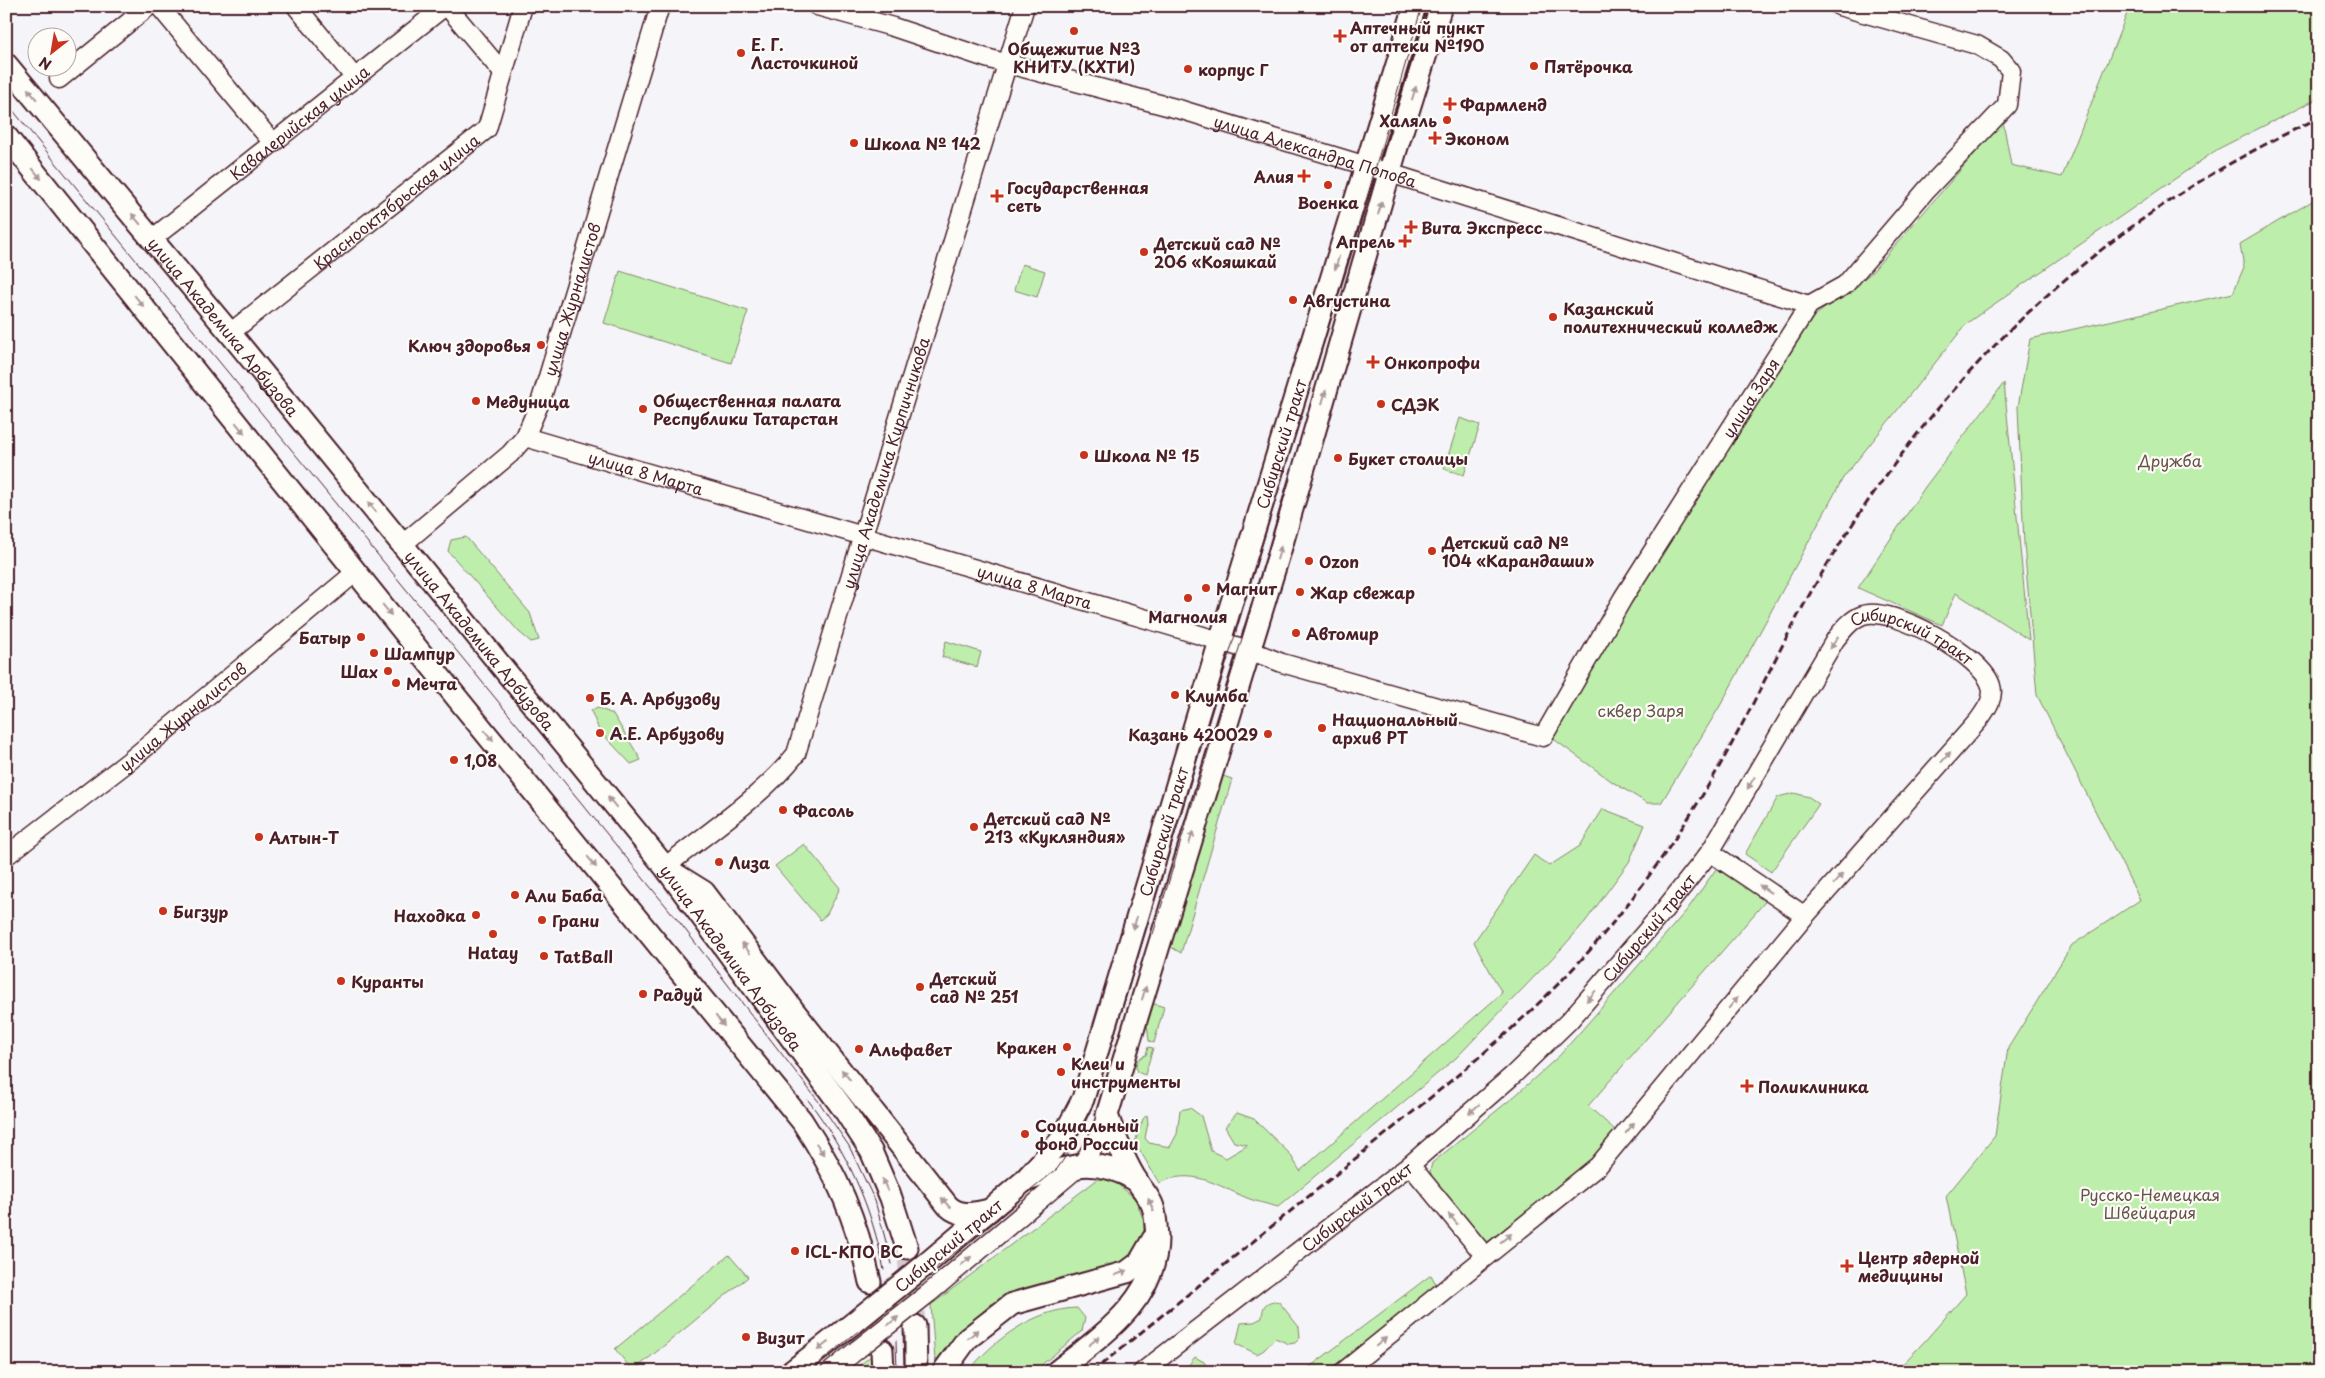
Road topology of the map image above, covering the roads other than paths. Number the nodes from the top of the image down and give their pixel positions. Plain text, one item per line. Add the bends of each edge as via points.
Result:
1 (149, 6) edge
2 (159, 6) edge
3 (296, 6) edge
4 (446, 6) edge
5 (523, 6) edge
6 (660, 6) edge
7 (817, 6) edge
8 (1025, 6) edge
9 (1415, 6) edge
10 (1441, 6) edge
11 (1839, 6) edge
12 (6, 64) edge
13 (1008, 64) junction
14 (503, 73) junction
15 (355, 78) junction
16 (59, 79) dead end
17 (6, 136) edge
18 (273, 143) junction
19 (1366, 166) junction
20 (1390, 173) junction
21 (152, 239) junction
22 (1809, 305) junction
23 (230, 333) junction
24 (526, 437) junction
25 (864, 536) junction
26 (403, 544) junction
27 (356, 572) junction
28 (1220, 641) junction
29 (1249, 650) junction
30 (1543, 737) joint
31 (1710, 852) junction
32 (6, 856) edge
33 (665, 867) junction
34 (1805, 916) junction
35 (1107, 1115) junction
36 (1082, 1164) junction
37 (1410, 1165) junction
38 (1136, 1180) junction
39 (1024, 1181) junction
40 (990, 1210) junction
41 (1156, 1232) junction
42 (907, 1248) tunnel mouth
43 (1485, 1256) junction
44 (870, 1282) dead end
45 (915, 1326) tunnel mouth
46 (882, 1350) dead end
47 (791, 1372) edge
48 (830, 1372) edge
49 (883, 1372) edge
50 (916, 1372) edge
51 (943, 1372) edge
52 (1056, 1372) edge
53 (1142, 1372) edge
54 (1343, 1372) edge

1 - 16 street
2 - 18 street
3 - 15 street
4 - 14 street
4 - 15 street, Кавалерийская улица
5 - 14 street, Краснооктябрьская улица
6 - 24 street, улица Журналистов via 559,346
7 - 13 street, улица Александра Попова
8 - 13 street, улица Академика Кирпичникова
9 - 19 main road, Сибирский тракт
20 -> 10 main road, Сибирский тракт
11 - 22 street, улица Заря via 1977,45 2001,59 2011,71 2007,105 1928,189 1845,285
21 -> 12 main road, улица Академика Арбузова
13 - 19 street, улица Александра Попова via 1182,110
13 - 25 street, улица Академика Кирпичникова
14 - 23 street, Краснооктябрьская улица via 487,129
15 - 18 street, Кавалерийская улица
17 -> 27 main road
18 - 21 street, Кавалерийская улица
19 - 20 street, улица Александра Попова
19 -> 28 main road, Сибирский тракт
20 - 22 street, улица Александра Попова
29 -> 20 main road, Сибирский тракт
21 - 23 main road, улица Академика Арбузова
22 - 30 street, улица Заря via 1623,598
26 -> 23 main road, улица Академика Арбузова
24 - 25 street, улица 8 Марта
24 - 26 street, улица Журналистов
25 - 28 street, улица 8 Марта
25 - 33 street, улица Академика Кирпичникова via 796,754 766,786
33 -> 26 main road, улица Академика Арбузова
27 - 32 street, улица Журналистов via 128,762
27 -> 44 main road via 802,1121 844,1192
28 - 29 street, улица 8 Марта
28 -> 39 main road, Сибирский тракт via 1083,1099 1062,1139
29 - 30 street, улица 8 Марта via 1282,663
35 -> 29 main road, Сибирский тракт
34 -> 31 street
34 -> 31 street, Сибирский тракт via 1989,705 1992,688 1987,676 1947,641 1888,615 1863,615 1846,627 1834,640
31 -> 37 street, Сибирский тракт via 1662,914 1569,1021 1512,1076
40 -> 33 main road via 956,1213 948,1206 704,892
42 -> 33 main road, улица Академика Арбузова via 871,1151
43 -> 34 street, Сибирский тракт via 1598,1166
35 - 36 street, Сибирский тракт via 1097,1141
35 - 38 main road
36 - 38 main road via 1107,1166
36 - 39 main road
48 -> 36 street, Сибирский тракт, bridge
43 -> 37 street
37 - 53 street, Сибирский тракт
41 -> 38 main road via 1153,1206
39 - 40 main road, Сибирский тракт
40 -> 47 main road, Сибирский тракт, bridge
51 -> 41 main road via 967,1339 1012,1304 1127,1272 1139,1263
52 -> 41 main road via 1105,1333 1131,1306 1153,1267 1157,1251
54 -> 43 street, Сибирский тракт
45 - 50 main road
46 - 49 main road

